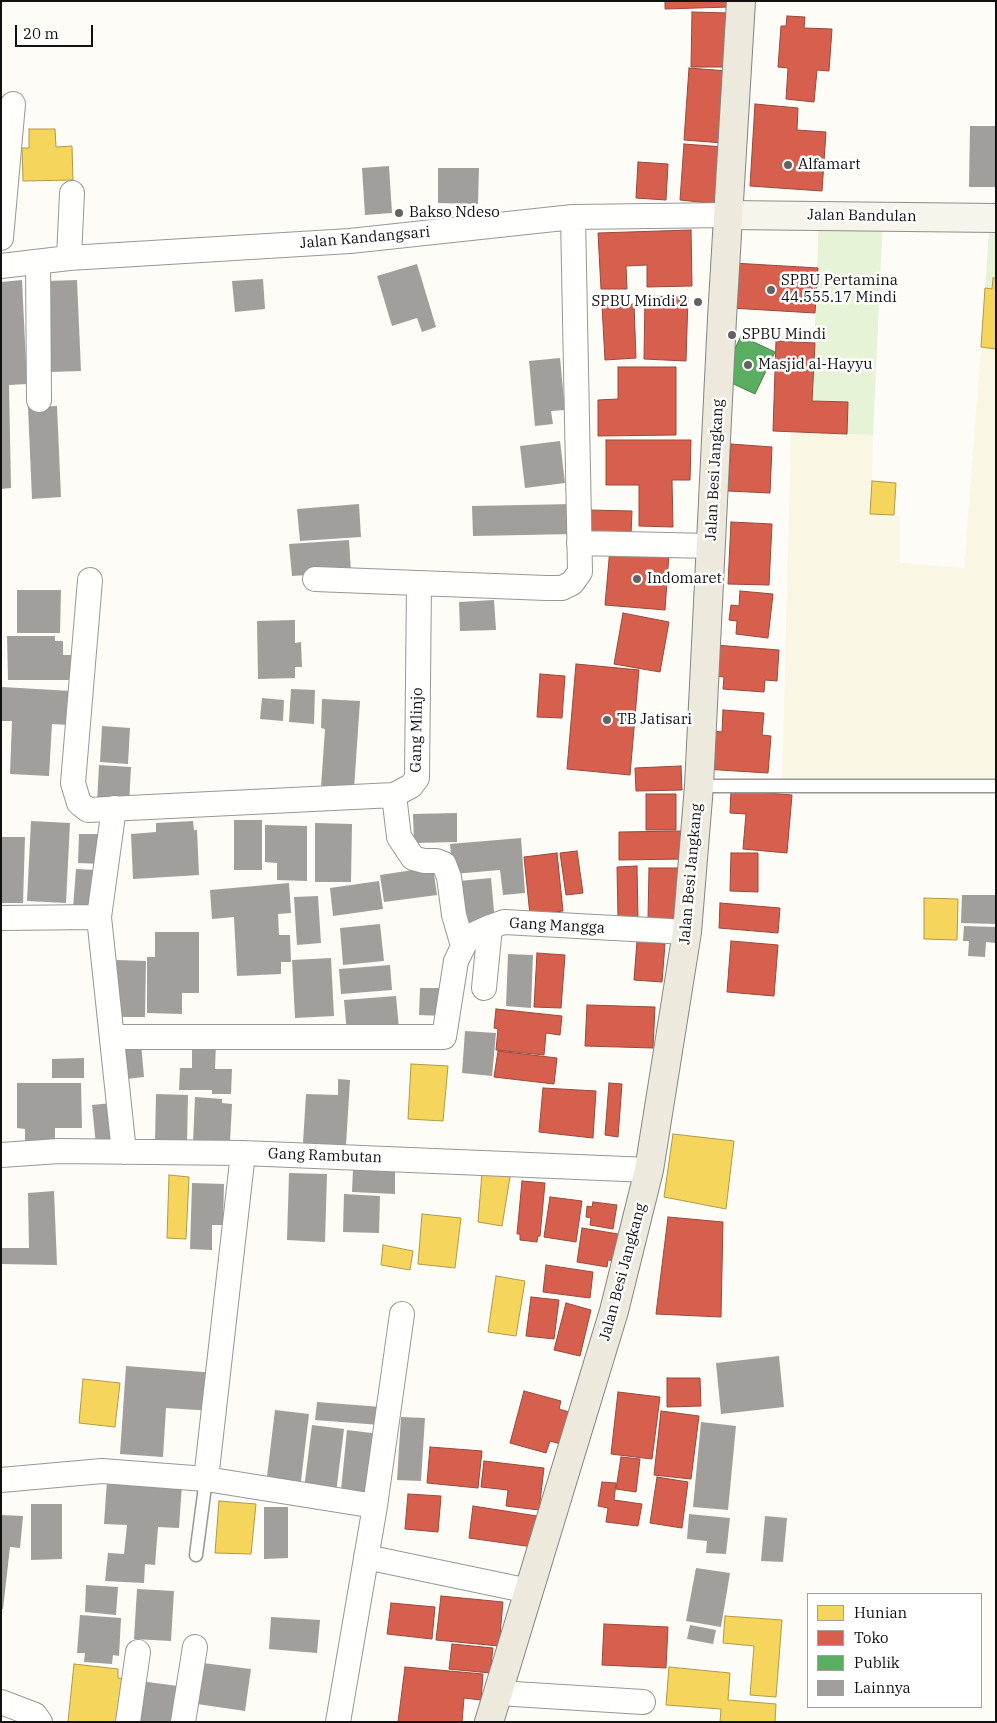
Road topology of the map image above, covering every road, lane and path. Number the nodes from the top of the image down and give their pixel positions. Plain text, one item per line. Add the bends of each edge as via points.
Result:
1 (741, 1) edge
2 (13, 104) dead end
3 (72, 193) dead end
4 (729, 214) junction
5 (573, 217) junction
6 (996, 218) edge
7 (1, 238) edge
8 (69, 258) junction
9 (38, 262) junction
10 (1, 266) edge
11 (39, 400) dead end
12 (579, 543) junction
13 (711, 546) junction
14 (315, 579) dead end
15 (90, 580) dead end
16 (419, 584) junction
17 (699, 786) junction
18 (996, 786) edge
19 (394, 795) junction
20 (114, 808) junction
21 (99, 917) junction
22 (1, 918) edge
23 (490, 926) junction
24 (687, 932) junction
25 (463, 946) junction
26 (484, 988) dead end
27 (112, 1037) junction
28 (124, 1152) junction
29 (242, 1153) junction
30 (1, 1155) edge
31 (649, 1170) junction
32 (402, 1314) dead end
33 (206, 1479) junction
34 (1, 1480) edge
35 (374, 1506) junction
36 (196, 1555) dead end
37 (366, 1557) junction
38 (529, 1591) junction
39 (195, 1647) dead end
40 (138, 1652) dead end
41 (498, 1693) junction
42 (1, 1702) edge
43 (643, 1702) dead end
44 (40, 1722) edge
45 (128, 1722) edge
46 (183, 1722) edge
47 (338, 1722) edge
48 (489, 1722) edge

1 - 4 main road, Jalan Besi Jangkang
2 - 7 street
3 - 8 street
4 - 5 street, Jalan Kandangsari
4 - 6 street, Jalan Bandulan
4 - 13 main road, Jalan Besi Jangkang
5 - 8 street, Jalan Kandangsari via 350,241
5 - 12 street
8 - 9 street, Jalan Kandangsari
9 - 10 street, Jalan Kandangsari
9 - 11 street
12 - 13 street
12 - 16 street via 580,572 572,583 562,588
13 - 17 main road, Jalan Besi Jangkang
14 - 16 street
15 - 20 street via 73,783 80,803 88,810
16 - 19 street, Gang Mlinjo via 417,778 411,786
17 - 18 lane
17 - 24 main road, Jalan Besi Jangkang
19 - 20 street
19 - 25 street via 400,837 413,858 444,864
20 - 21 street
21 - 22 street
21 - 27 street
23 - 24 street, Gang Mangga via 504,922
23 - 25 street via 468,936
23 - 26 street, Gang Mangga
24 - 31 main road, Jalan Besi Jangkang
25 - 27 street via 456,961 444,1037
27 - 28 street
28 - 29 street, Gang Rambutan
28 - 30 street, Gang Rambutan via 58,1151
29 - 31 street, Gang Rambutan
29 - 33 street
31 - 38 main road, Jalan Besi Jangkang via 614,1311
32 - 35 street
33 - 34 street via 102,1471
33 - 35 street
33 - 36 lane
35 - 37 street
37 - 38 street
37 - 47 street
38 - 41 main road, Jalan Besi Jangkang
39 - 46 street
40 - 45 street
41 - 43 street
41 - 48 main road, Jalan Besi Jangkang
42 - 44 street via 35,1715

